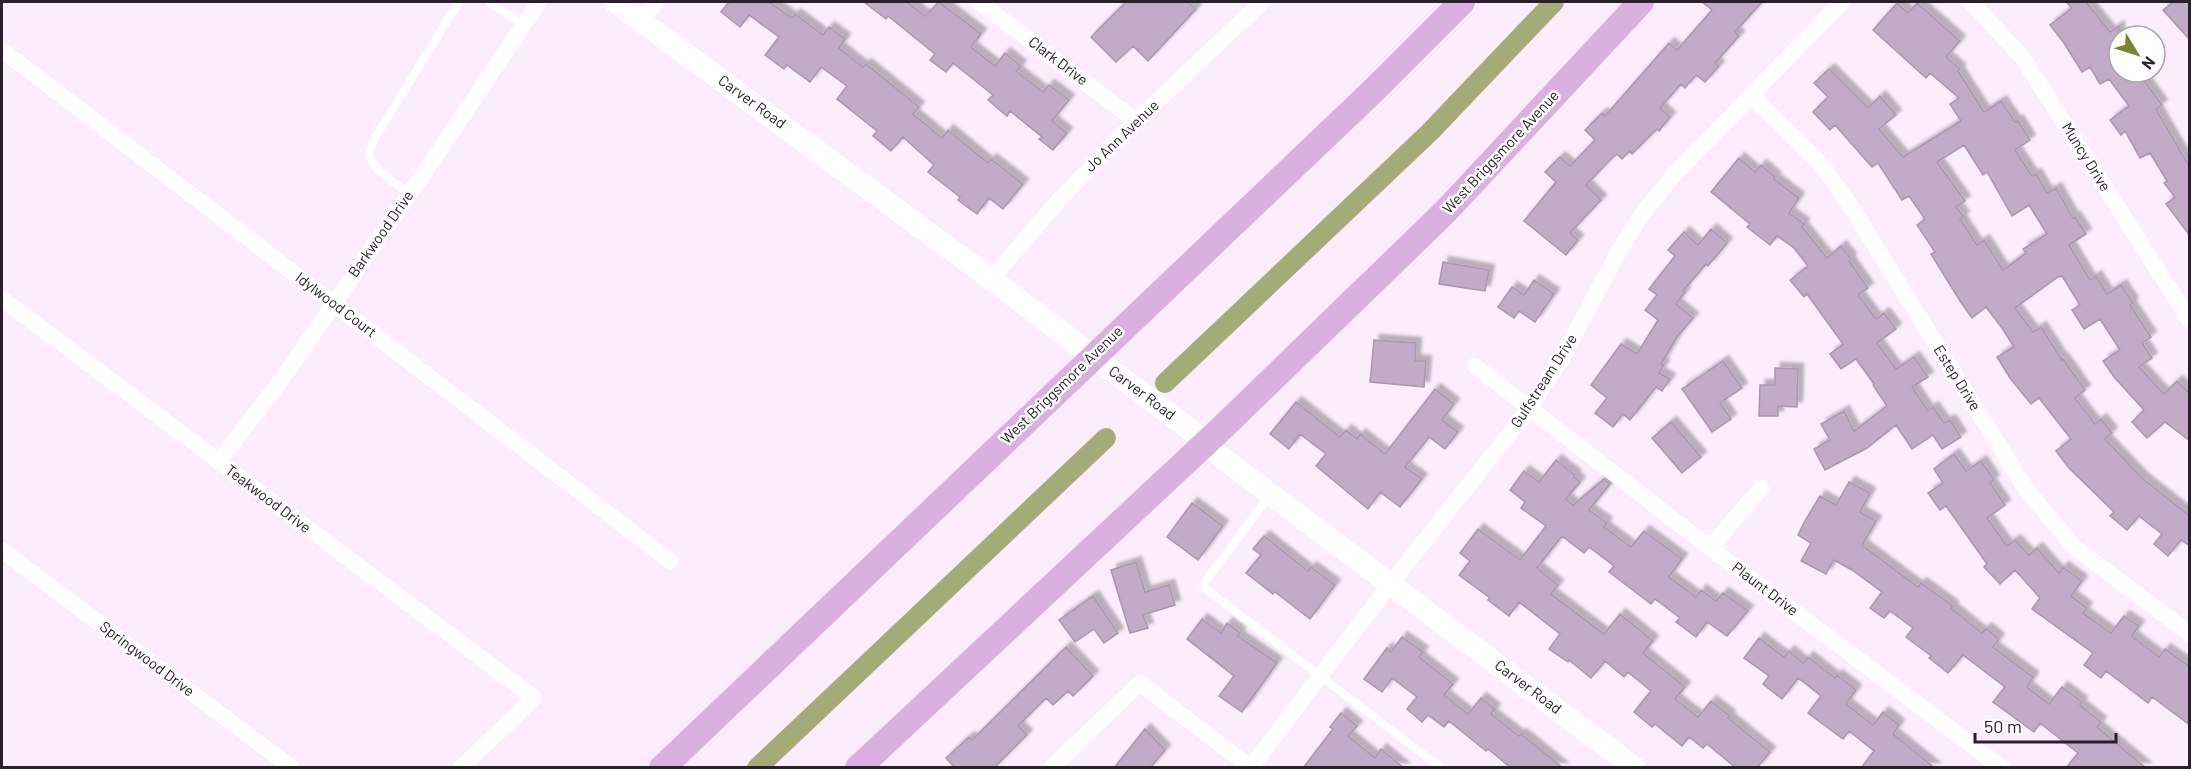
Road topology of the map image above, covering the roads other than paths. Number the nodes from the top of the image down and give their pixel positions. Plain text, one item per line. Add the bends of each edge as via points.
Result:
1 (459, 2) edge
2 (489, 2) edge
3 (538, 2) edge
4 (615, 2) edge
5 (656, 2) edge
6 (979, 2) edge
7 (1263, 2) edge
8 (1462, 2) edge
9 (1641, 2) edge
10 (1842, 2) edge
11 (1971, 2) edge
12 (641, 21) junction
13 (522, 24) junction
14 (2, 50) edge
15 (1751, 95) junction
16 (1136, 121) junction
17 (409, 194) junction
18 (991, 279) junction
19 (2, 299) edge
20 (334, 304) junction
21 (2190, 321) edge
22 (1093, 356) junction
23 (1475, 366) dead end
24 (1529, 409) junction
25 (1205, 442) junction
26 (218, 462) junction
27 (1761, 488) dead end
28 (1270, 494) junction
29 (1710, 548) junction
30 (2, 550) edge
31 (670, 561) dead end
32 (1390, 583) junction
33 (2190, 633) edge
34 (1321, 675) junction
35 (1251, 767) edge
36 (292, 768) edge
37 (461, 768) edge
38 (662, 768) edge
39 (858, 768) edge
40 (1051, 768) edge
41 (1441, 768) edge
42 (1635, 768) edge
43 (2002, 768) edge

1 - 17 lane via 373,141 369,156 376,169
2 - 13 lane
3 - 13 street, Barkwood Drive
4 - 12 street, Carver Road
5 - 12 street
6 - 16 street, Clark Drive
7 - 16 street, Jo Ann Avenue
8 - 22 main road, West Briggsmore Avenue
9 - 25 main road, West Briggsmore Avenue via 1446,211
10 - 15 street, Gulfstream Drive
11 - 21 street, Muncy Drive via 2022,57
12 - 18 street, Carver Road
13 - 17 street, Barkwood Drive
14 - 20 street, Idylwood Court
15 - 24 street, Gulfstream Drive via 1672,177 1644,213
15 - 33 street, Estep Drive via 1821,164 1848,202 2026,489 2073,546
16 - 18 street, Jo Ann Avenue via 1066,192
17 - 20 street, Barkwood Drive
18 - 22 street, Carver Road
19 - 26 street, Teakwood Drive
20 - 26 street, Barkwood Drive
20 - 31 street, Idylwood Court
22 - 25 street, Carver Road
22 - 38 main road, West Briggsmore Avenue
23 - 24 street, Plaunt Drive
24 - 29 street, Plaunt Drive
24 - 32 street, Gulfstream Drive
25 - 28 street, Carver Road
25 - 39 main road, West Briggsmore Avenue
26 - 37 street, Teakwood Drive via 534,698
27 - 29 street
28 - 32 street, Carver Road
28 - 34 lane via 1202,586
29 - 43 street, Plaunt Drive
30 - 36 street, Springwood Drive
32 - 34 street, Gulfstream Drive
32 - 42 street, Carver Road
34 - 35 street, Gulfstream Drive
34 - 41 lane
35 - 40 street via 1140,683

